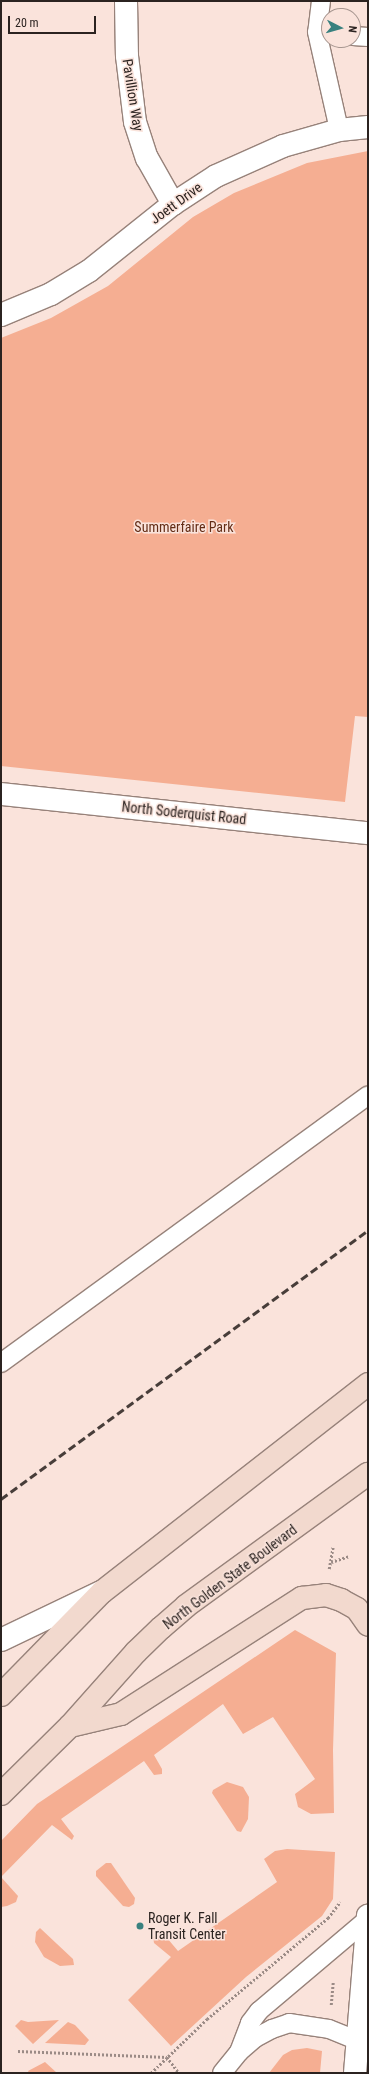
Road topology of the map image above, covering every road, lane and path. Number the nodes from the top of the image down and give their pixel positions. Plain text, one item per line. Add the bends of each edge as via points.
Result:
1 (126, 1) edge
2 (325, 48) edge
3 (368, 127) edge
4 (339, 130) junction
5 (173, 204) junction
6 (1, 315) edge
7 (1, 794) edge
8 (368, 833) edge
9 (368, 1095) edge
10 (1, 1363) edge
11 (368, 1384) edge
12 (368, 1474) edge
13 (333, 1546) dead end
14 (349, 1556) dead end
15 (330, 1562) junction
16 (328, 1578) dead end
17 (102, 1592) junction
18 (368, 1625) edge
19 (1, 1640) edge
20 (1, 1695) edge
21 (70, 1726) junction
22 (1, 1794) edge
23 (340, 1902) dead end
24 (368, 1916) edge
25 (368, 1919) edge
26 (334, 1977) dead end
27 (331, 2008) dead end
28 (358, 2041) junction
29 (18, 2051) dead end
30 (239, 2052) junction
31 (167, 2057) junction
32 (227, 2071) edge
33 (150, 2073) edge
34 (179, 2073) edge
35 (355, 2073) edge

1 - 5 street, Pavillion Way via 127,56 135,122 147,158
2 - 4 lane
3 - 4 street, Joett Drive
4 - 5 street, Joett Drive via 259,156 216,176
5 - 6 street, Joett Drive via 89,271 52,294
7 - 8 street, North Soderquist Road
9 - 10 lane
11 - 17 main road
12 - 21 main road, North Golden State Boulevard via 186,1606 136,1652
13 - 15 path
14 - 15 path
15 - 16 path
17 - 19 street
17 - 20 main road
18 - 21 main road via 356,1609 341,1600 326,1595 302,1598 121,1714
21 - 22 main road, North Golden State Boulevard
23 - 31 path via 328,1918 241,1989
24 - 25 street
25 - 28 street
25 - 30 lane via 259,2011 250,2023
26 - 27 path
28 - 30 lane via 329,2029 289,2023 272,2028
28 - 35 street
29 - 31 path
30 - 32 lane
31 - 33 path
31 - 34 path

